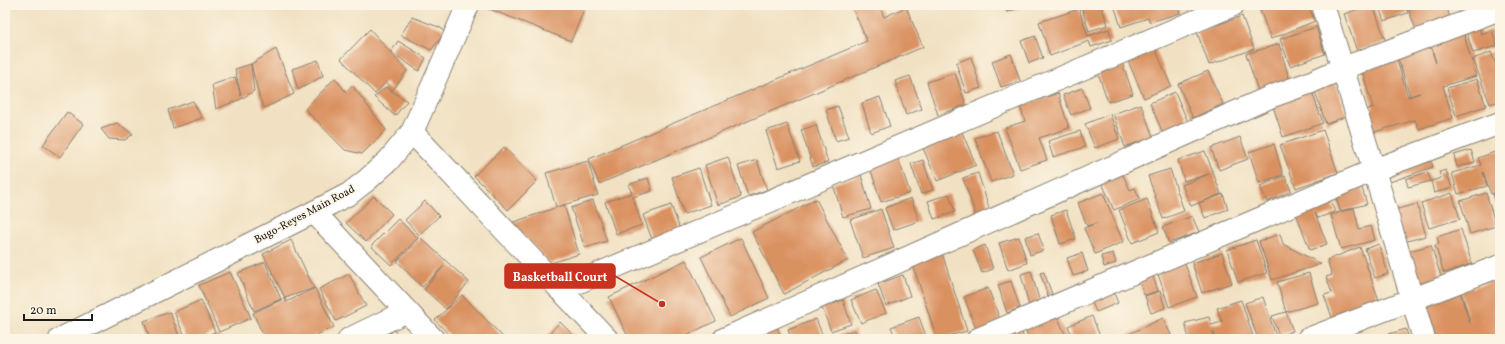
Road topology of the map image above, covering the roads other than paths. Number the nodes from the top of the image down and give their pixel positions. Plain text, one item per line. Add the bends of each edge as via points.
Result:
1 (468, 5) edge
2 (1234, 5) edge
3 (1323, 5) edge
4 (1500, 9) edge
5 (1341, 69) junction
6 (1500, 123) edge
7 (412, 132) junction
8 (1374, 170) junction
9 (314, 212) junction
10 (1500, 266) edge
11 (560, 290) junction
12 (1412, 298) junction
13 (407, 311) junction
14 (1314, 338) edge
15 (60, 339) edge
16 (349, 339) edge
17 (433, 339) edge
18 (607, 339) edge
19 (724, 339) edge
20 (978, 339) edge
21 (1424, 339) edge

1 - 7 street, Bugo-Reyes Main Road
2 - 11 street
3 - 5 street
4 - 5 street
5 - 8 street
5 - 19 street via 1270,97
6 - 8 street
7 - 9 street, Bugo-Reyes Main Road via 389,160 367,180 349,194
7 - 11 street
8 - 12 street
8 - 20 street
9 - 13 street
9 - 15 street, Bugo-Reyes Main Road
10 - 12 street
11 - 18 street
12 - 14 street
12 - 21 street
13 - 16 street
13 - 17 street

